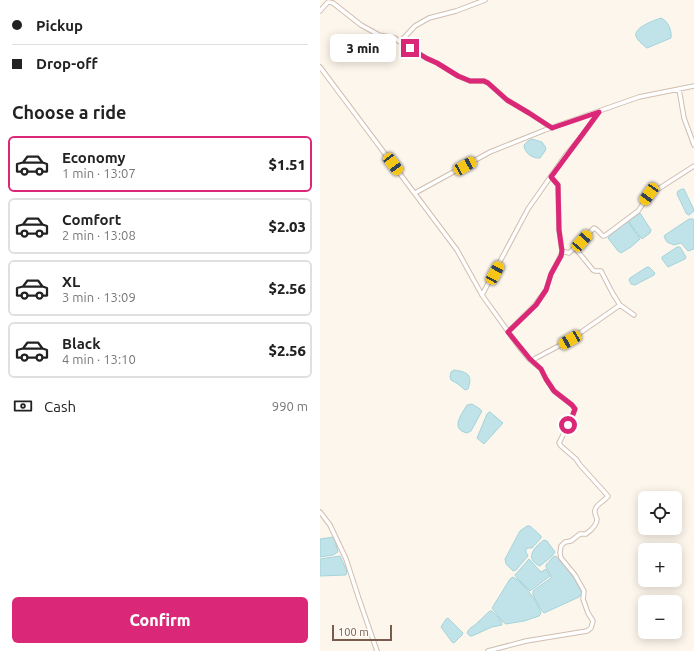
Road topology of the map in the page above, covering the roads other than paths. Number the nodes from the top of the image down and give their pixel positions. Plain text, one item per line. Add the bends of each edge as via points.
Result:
1 (485, 0) edge
2 (320, 10) edge
3 (400, 42) junction
4 (320, 67) edge
5 (694, 86) edge
6 (679, 89) junction
7 (599, 112) junction
8 (552, 128) junction
9 (694, 145) edge
10 (694, 166) edge
11 (551, 177) junction
12 (415, 193) junction
13 (575, 248) junction
14 (562, 251) junction
15 (482, 295) junction
16 (620, 304) junction
17 (634, 315) dead end
18 (508, 332) junction
19 (532, 361) junction
20 (320, 512) edge
21 (378, 651) edge
22 (488, 651) edge

1 - 3 street via 429,18 416,26
2 - 3 street via 328,2 333,3 379,35 395,38
3 - 8 street via 458,76 470,81 488,83 507,100
4 - 12 street
5 - 6 street
6 - 7 street via 639,97
6 - 9 street via 684,118
7 - 8 street
7 - 11 street
8 - 12 street via 490,152
10 - 13 street via 649,194 638,211 606,235 603,236 594,228
11 - 14 street via 558,185
11 - 15 street via 528,209
12 - 15 street via 457,250
13 - 14 street via 569,253
13 - 16 street via 593,270 601,271
14 - 18 street via 546,290 536,305
15 - 18 street
16 - 17 street
16 - 19 street via 570,340
18 - 19 street
19 - 22 street via 541,369 554,391 575,409 559,443 560,446 576,459 608,496 594,511 597,520 593,528 586,534 580,534 571,541 564,542 560,553 584,591 588,613 593,621 590,630 587,631 526,641
20 - 21 street via 330,525 346,559

